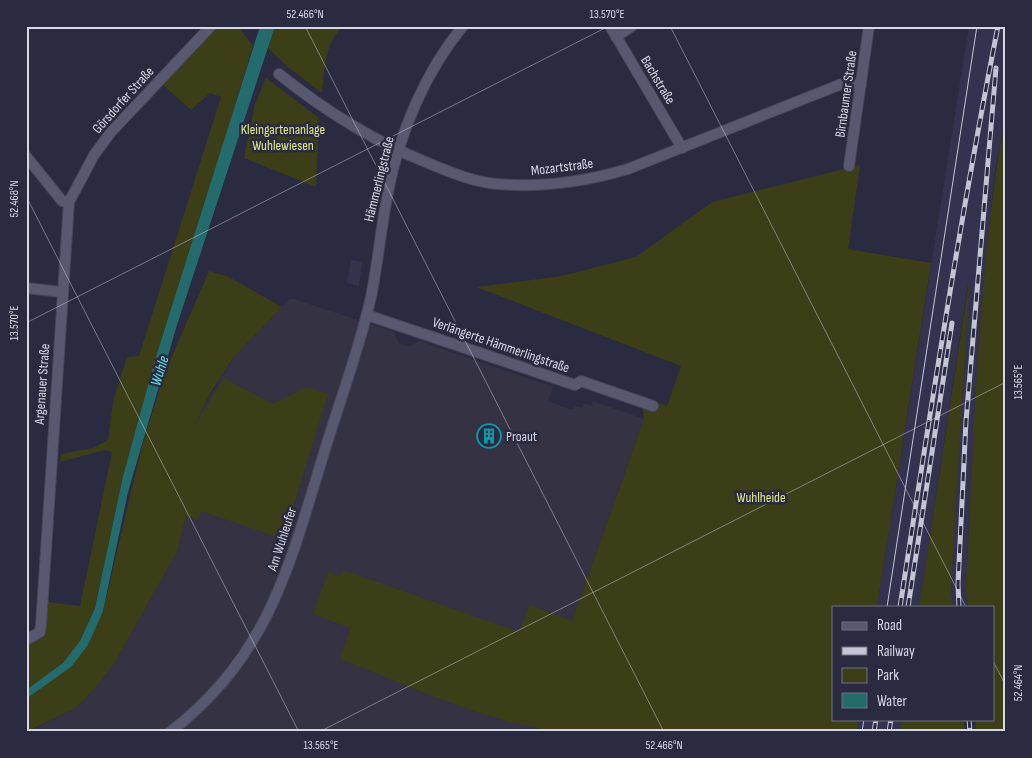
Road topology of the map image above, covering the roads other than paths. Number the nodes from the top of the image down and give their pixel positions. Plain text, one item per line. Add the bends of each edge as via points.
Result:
1 (210, 26) edge
2 (463, 26) edge
3 (610, 26) edge
4 (632, 26) edge
5 (869, 26) edge
6 (616, 37) junction
7 (279, 74) dead end
8 (860, 85) junction
9 (682, 148) junction
10 (398, 151) junction
11 (26, 156) edge
12 (849, 166) dead end
13 (69, 202) junction
14 (26, 288) edge
15 (62, 292) junction
16 (365, 319) junction
17 (654, 406) dead end
18 (26, 640) edge
19 (170, 732) edge

1 - 13 street, Görsdorfer Straße via 111,132 94,155
2 - 10 street, Hämmerlingstraße via 438,62
3 - 6 street, Bachstraße
4 - 6 street
5 - 8 street, Birnbaumer Straße
6 - 9 street, Bachstraße
7 - 10 street, Mozartstraße via 343,121
8 - 9 street, Mozartstraße via 844,83
8 - 12 street, Birnbaumer Straße
9 - 10 street, Mozartstraße via 635,167 592,179 532,186 482,182
10 - 16 street, Hämmerlingstraße
11 - 13 street via 62,200
13 - 15 street, Argenauer Straße
14 - 15 street
15 - 18 street, Argenauer Straße via 40,632
16 - 17 street, Verlängerte Hämmerlingstraße via 575,385 582,381
16 - 19 street, Am Wuhleufer via 292,557 270,612 252,644 221,686

